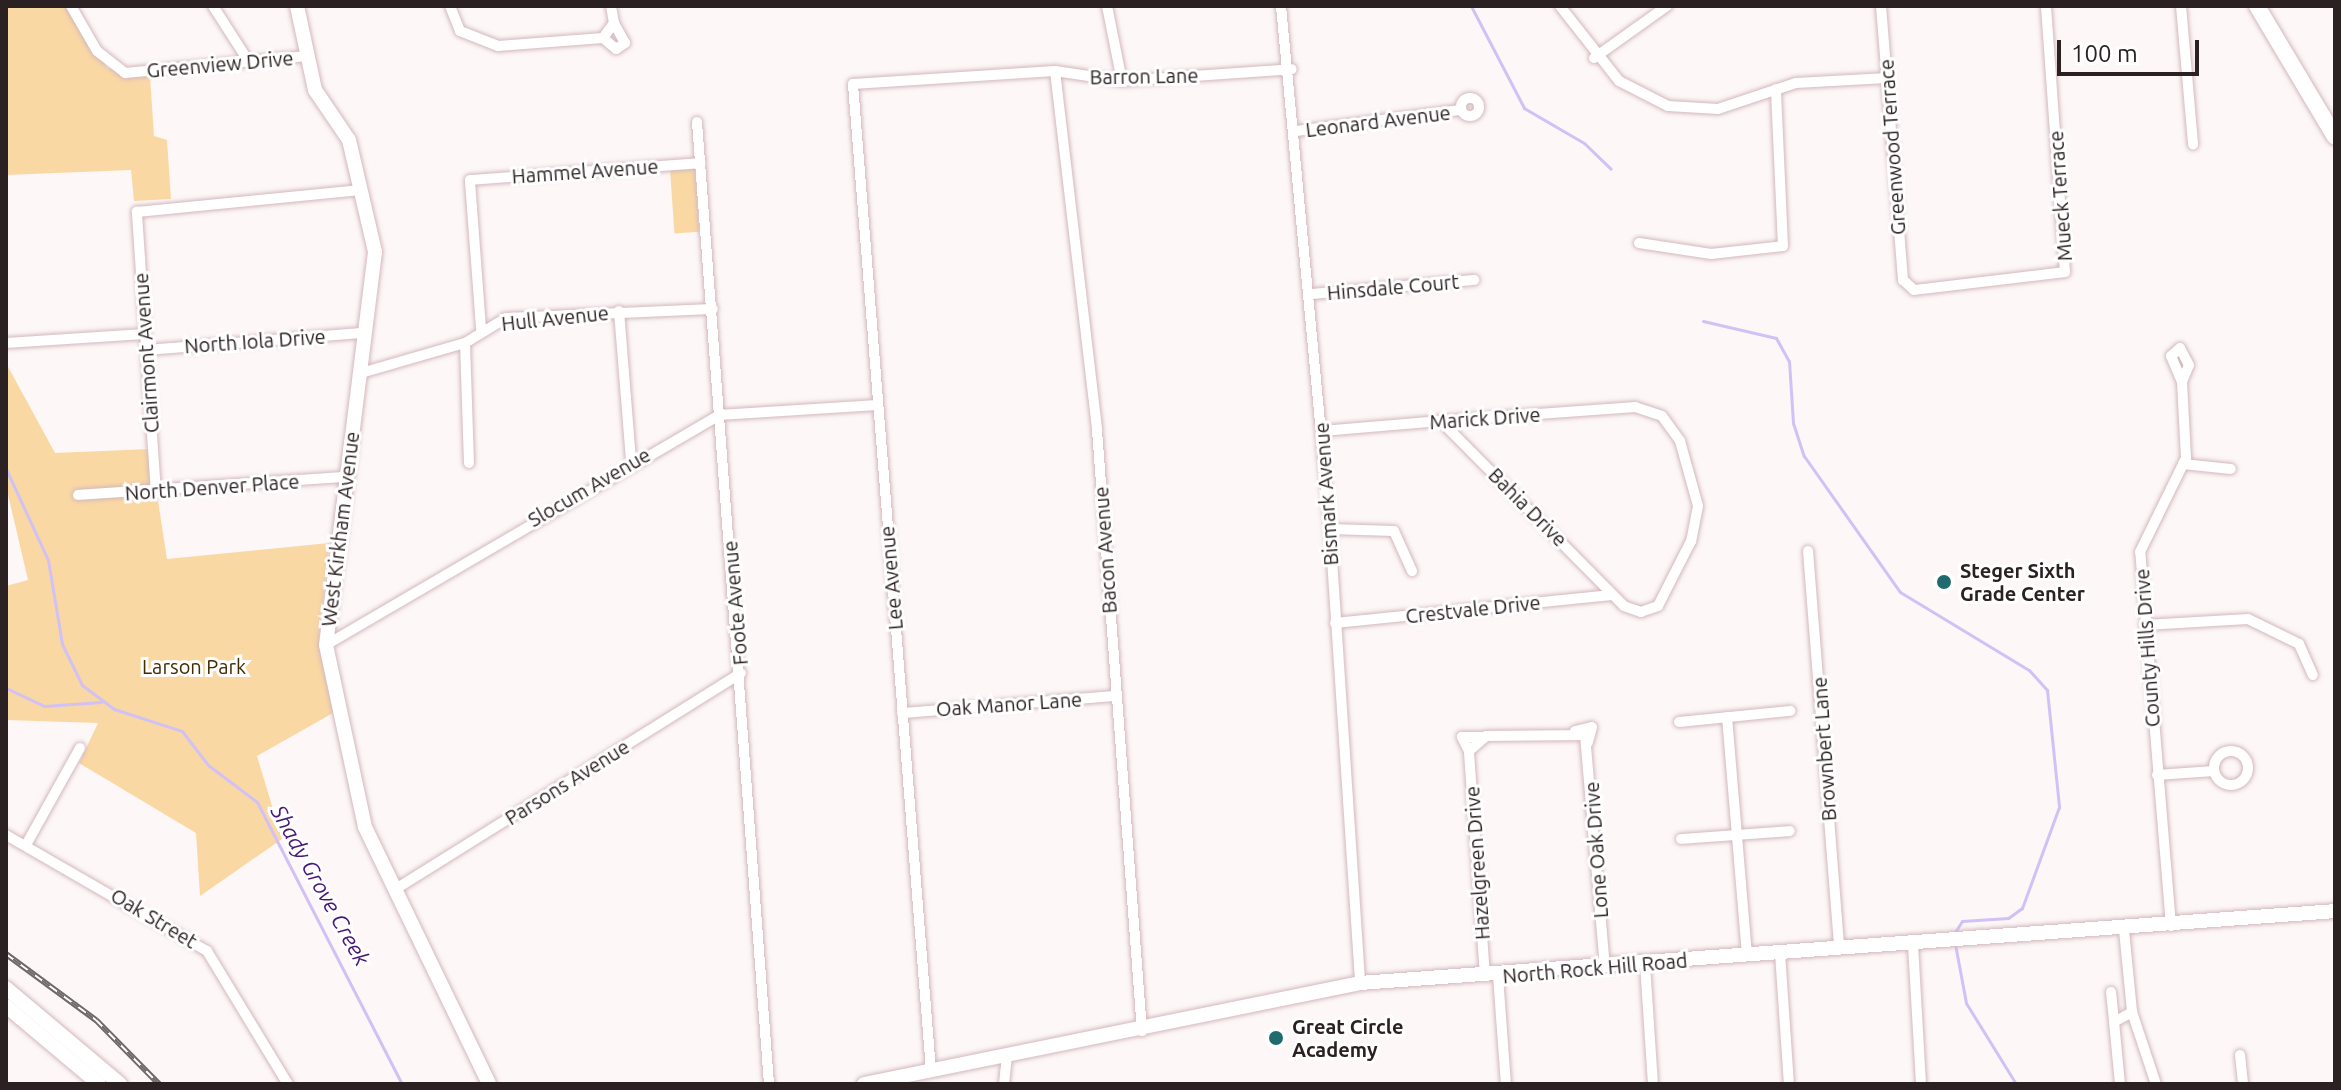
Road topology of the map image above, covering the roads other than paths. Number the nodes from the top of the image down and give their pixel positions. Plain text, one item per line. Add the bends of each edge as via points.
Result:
1 (71, 6) edge
2 (213, 6) edge
3 (297, 6) edge
4 (450, 6) edge
5 (611, 6) edge
6 (1107, 6) edge
7 (1281, 6) edge
8 (1560, 6) edge
9 (1667, 6) edge
10 (1881, 6) edge
11 (2046, 6) edge
12 (2181, 6) edge
13 (2257, 6) edge
14 (614, 23) junction
15 (603, 38) junction
16 (307, 56) junction
17 (1594, 58) junction
18 (249, 62) junction
19 (1292, 69) junction
20 (1055, 71) junction
21 (1887, 78) junction
22 (1122, 81) junction
23 (853, 84) joint
24 (1776, 89) junction
25 (1461, 110) dead end
26 (697, 122) dead end
27 (1296, 131) junction
28 (2335, 137) edge
29 (2193, 144) dead end
30 (700, 163) junction
31 (361, 190) junction
32 (1639, 243) dead end
33 (1474, 280) dead end
34 (1906, 287) joint
35 (1311, 294) junction
36 (713, 309) junction
37 (619, 311) junction
38 (481, 328) junction
39 (364, 333) junction
40 (144, 334) junction
41 (6, 343) edge
42 (465, 343) junction
43 (146, 350) junction
44 (361, 373) junction
45 (2182, 382) dead end
46 (877, 405) junction
47 (720, 415) junction
48 (1441, 421) junction
49 (1322, 431) junction
50 (631, 461) junction
51 (469, 463) dead end
52 (2183, 464) junction
53 (2231, 469) dead end
54 (345, 477) junction
55 (156, 493) junction
56 (78, 495) dead end
57 (1330, 529) junction
58 (1808, 551) dead end
59 (1412, 571) dead end
60 (1612, 595) junction
61 (1335, 623) junction
62 (2145, 625) junction
63 (326, 645) junction
64 (741, 673) junction
65 (2313, 675) dead end
66 (1115, 696) junction
67 (1790, 711) dead end
68 (902, 713) junction
69 (1727, 717) junction
70 (1679, 722) dead end
71 (1583, 736) joint
72 (80, 748) dead end
73 (2214, 771) dead end
74 (2157, 775) junction
75 (1790, 831) dead end
76 (1738, 834) junction
77 (6, 835) edge
78 (1681, 839) dead end
79 (26, 845) junction
80 (394, 890) junction
81 (2335, 911) edge
82 (2171, 926) junction
83 (2124, 930) junction
84 (1913, 945) junction
85 (1839, 947) junction
86 (1780, 953) junction
87 (1747, 955) junction
88 (1645, 964) junction
89 (1605, 966) junction
90 (1491, 976) junction
91 (1360, 983) junction
92 (6, 988) edge
93 (2111, 992) dead end
94 (6, 1006) edge
95 (2132, 1012) junction
96 (2114, 1022) junction
97 (1142, 1031) junction
98 (1007, 1054) junction
99 (2240, 1055) dead end
100 (931, 1071) junction
101 (99, 1084) edge
102 (120, 1084) edge
103 (288, 1084) edge
104 (489, 1084) edge
105 (769, 1084) edge
106 (864, 1084) edge
107 (1004, 1084) edge
108 (1506, 1084) edge
109 (1653, 1084) edge
110 (1789, 1084) edge
111 (1921, 1084) edge
112 (2120, 1084) edge
113 (2156, 1084) edge
114 (2243, 1084) edge

1 - 18 street, Greenview Drive via 97,51 125,73
2 - 18 street
3 - 16 street, West Kirkham Avenue
4 - 15 street via 460,31 485,45
5 - 14 street
6 - 22 street
7 - 19 street, Bismark Avenue
8 - 17 street
9 - 17 street
10 - 21 street, Greenwood Terrace
11 - 34 street, Mueck Terrace via 2065,272
12 - 29 street
13 - 28 main road
14 - 15 street
14 - 15 street via 625,43 616,49
16 - 18 street, Greenview Drive
16 - 31 street, West Kirkham Avenue via 315,90 349,140
17 - 24 street via 1631,89 1681,108 1746,105
19 - 22 street, Barron Lane
19 - 27 street, Bismark Avenue
20 - 22 street, Barron Lane via 1089,82
20 - 23 street, Barron Lane
20 - 66 street, Bacon Avenue via 1097,430
21 - 24 street
21 - 34 street, Greenwood Terrace
23 - 46 street, Lee Avenue
24 - 32 street via 1785,241 1774,252 1711,254
25 - 27 street, Leonard Avenue
26 - 30 street, Foote Avenue
27 - 35 street, Bismark Avenue
30 - 36 street, Foote Avenue
30 - 38 street, Hammel Avenue via 470,180
31 - 39 street, West Kirkham Avenue via 375,252
31 - 40 street, Clairmont Avenue via 137,212
33 - 35 street, Hinsdale Court
35 - 49 street, Bismark Avenue
36 - 37 street, Hull Avenue
36 - 47 street, Foote Avenue
37 - 38 street, Hull Avenue via 506,318
37 - 50 street
38 - 42 street, Hull Avenue
39 - 43 street, North Iola Drive
39 - 44 street, West Kirkham Avenue
40 - 41 street
40 - 43 street, Clairmont Avenue
42 - 44 street, Hull Avenue
42 - 51 street
43 - 55 street, Clairmont Avenue
44 - 54 street, West Kirkham Avenue
45 - 52 street, County Hills Drive
46 - 47 street, Slocum Avenue
46 - 68 street, Lee Avenue
47 - 50 street, Slocum Avenue
47 - 64 street, Foote Avenue
48 - 49 street, Marick Drive
48 - 60 street, Bahia Drive
48 - 60 street, Marick Drive via 1648,409 1680,441 1697,526 1658,606 1641,612
49 - 57 street, Bismark Avenue
50 - 63 street, Slocum Avenue
52 - 53 street
52 - 62 street, County Hills Drive via 2140,552
54 - 55 street, North Denver Place
54 - 63 street, West Kirkham Avenue
55 - 56 street, North Denver Place
57 - 59 street via 1394,531
57 - 61 street, Bismark Avenue
58 - 85 street, Brownbert Lane
60 - 61 street, Crestvale Drive
61 - 91 street, Bismark Avenue
62 - 65 street via 2248,619 2299,644
62 - 74 street, County Hills Drive
63 - 80 street, West Kirkham Avenue via 359,807
64 - 80 street, Parsons Avenue
64 - 105 street, Foote Avenue
66 - 68 street, Oak Manor Lane
66 - 97 street, Bacon Avenue
67 - 69 street
68 - 100 street, Lee Avenue
69 - 70 street
69 - 76 street
71 - 89 street, Lone Oak Drive
71 - 90 street, Hazelgreen Drive via 1474,743
72 - 79 street
73 - 74 street
74 - 82 street, County Hills Drive
75 - 76 street
76 - 78 street
76 - 87 street
77 - 79 street, Oak Street
79 - 103 street, Oak Street via 207,951
80 - 104 street, West Kirkham Avenue
81 - 82 street, North Rock Hill Road
82 - 83 street, North Rock Hill Road
83 - 84 street, North Rock Hill Road
83 - 95 street
84 - 85 street, North Rock Hill Road
84 - 111 street
85 - 86 street, North Rock Hill Road
86 - 87 street, North Rock Hill Road
86 - 110 street
87 - 88 street, North Rock Hill Road
88 - 89 street, North Rock Hill Road
88 - 109 street
89 - 90 street, North Rock Hill Road
90 - 91 street, North Rock Hill Road
90 - 108 street, Hazelgreen Drive
91 - 97 street, North Rock Hill Road
92 - 102 street
93 - 96 street
94 - 101 street
95 - 96 street
95 - 113 street
96 - 112 street
97 - 98 street, North Rock Hill Road
98 - 100 street, North Rock Hill Road
98 - 107 street
99 - 114 street
100 - 106 street, North Rock Hill Road

